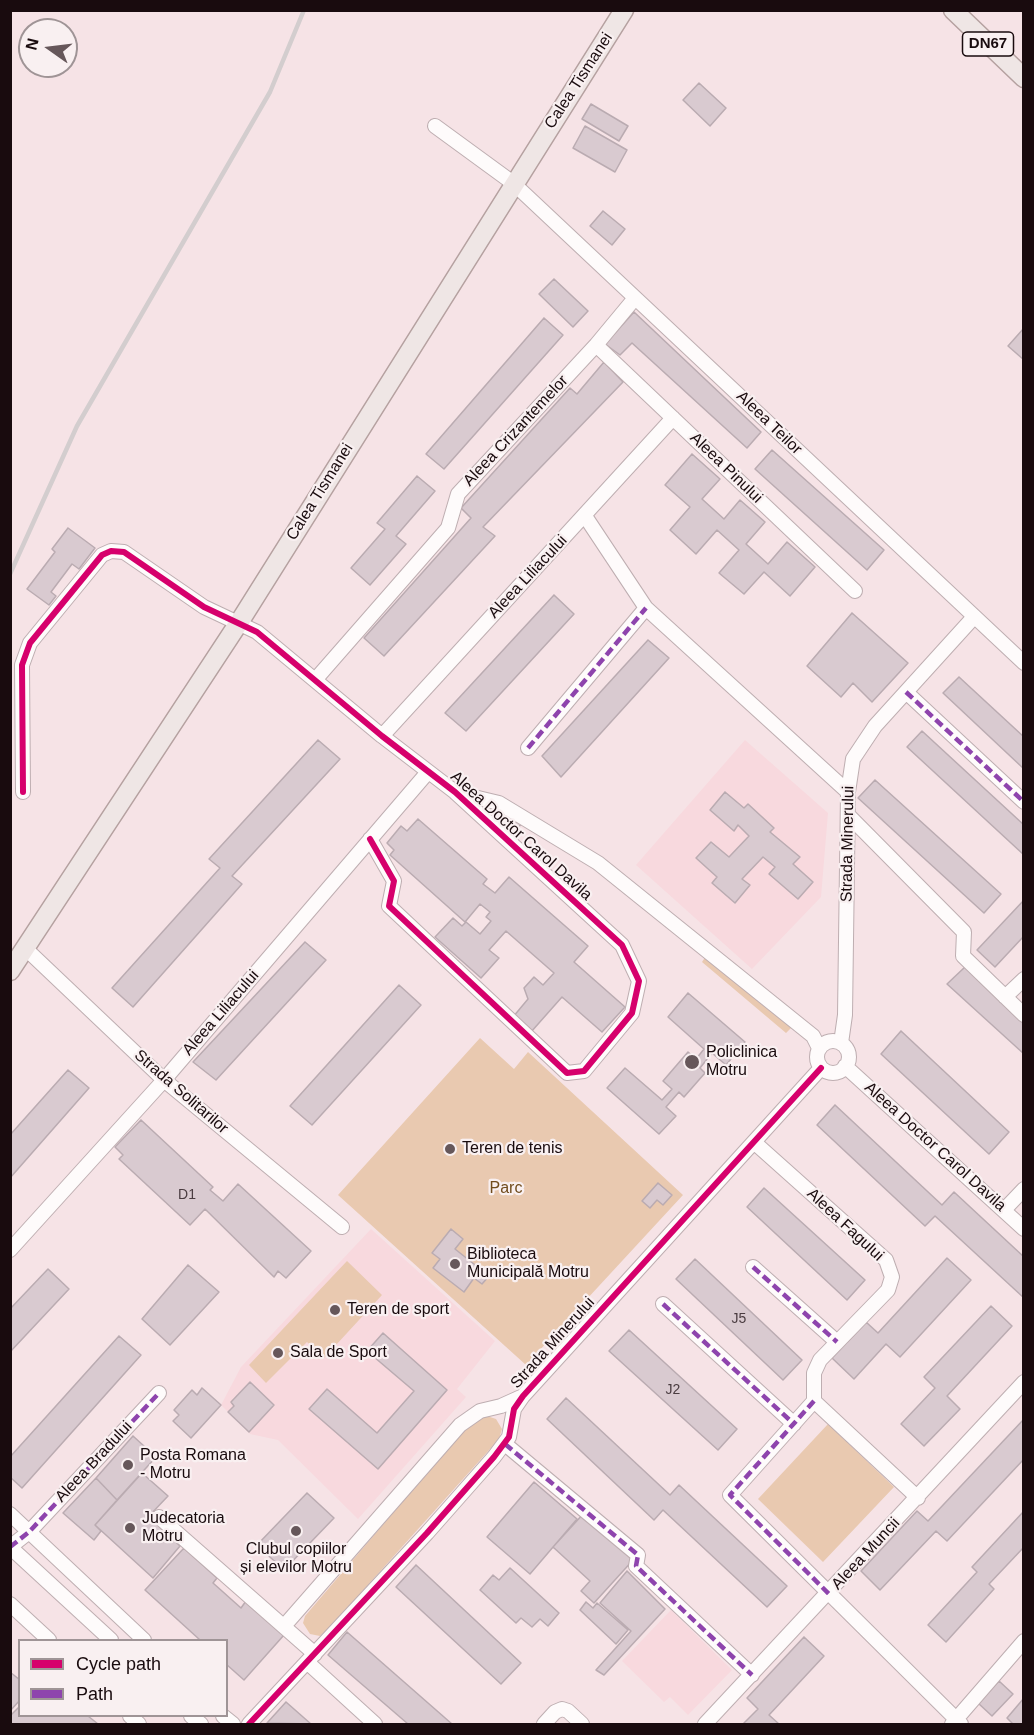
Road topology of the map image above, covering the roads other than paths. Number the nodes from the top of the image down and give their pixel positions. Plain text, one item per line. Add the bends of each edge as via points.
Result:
1 (624, 10) edge
2 (953, 10) edge
3 (1023, 78) edge
4 (435, 126) dead end
5 (513, 183) junction
6 (635, 298) junction
7 (596, 345) junction
8 (673, 418) junction
9 (585, 516) junction
10 (855, 591) dead end
11 (646, 608) junction
12 (973, 618) junction
13 (240, 621) junction
14 (1023, 663) edge
15 (315, 680) junction
16 (906, 692) junction
17 (382, 736) junction
18 (528, 748) dead end
19 (428, 772) junction
20 (23, 792) dead end
21 (455, 792) junction
22 (848, 792) junction
23 (1023, 802) edge
24 (848, 815) junction
25 (370, 839) junction
26 (26, 949) junction
27 (10, 971) edge
28 (1023, 979) edge
29 (1005, 998) junction
30 (1023, 1015) edge
31 (841, 1043) junction
32 (819, 1048) junction
33 (845, 1066) junction
34 (821, 1068) junction
35 (164, 1080) junction
36 (755, 1143) junction
37 (1023, 1189) edge
38 (1004, 1210) junction
39 (342, 1227) dead end
40 (1023, 1229) edge
41 (10, 1250) edge
42 (753, 1266) dead end
43 (663, 1304) dead end
44 (837, 1342) junction
45 (1023, 1382) edge
46 (159, 1393) dead end
47 (523, 1396) junction
48 (814, 1401) junction
49 (794, 1424) junction
50 (505, 1444) junction
51 (918, 1498) junction
52 (10, 1514) edge
53 (159, 1517) dead end
54 (29, 1532) junction
55 (10, 1547) edge
56 (829, 1594) junction
57 (10, 1604) edge
58 (285, 1625) junction
59 (47, 1639) edge
60 (109, 1639) edge
61 (142, 1639) edge
62 (1023, 1641) edge
63 (311, 1658) junction
64 (752, 1675) junction
65 (956, 1723) edge
66 (249, 1725) edge
67 (375, 1725) edge
68 (544, 1725) edge
69 (582, 1725) edge
70 (705, 1725) edge

1 - 5 main road, Calea Tismanei
2 - 3 main road, DN67
4 - 5 street, Aleea Teilor
5 - 6 street, Aleea Teilor
5 - 13 main road, Calea Tismanei
6 - 7 street, Aleea Crizantemelor
6 - 12 street, Aleea Teilor
7 - 8 street, Aleea Pinului
7 - 15 street, Aleea Crizantemelor via 458,494 448,528
8 - 9 street, Aleea Liliacului
8 - 10 street, Aleea Pinului
9 - 11 street
9 - 17 street, Aleea Liliacului
11 - 18 street
11 - 22 street
12 - 14 street, Aleea Teilor
12 - 16 street, Strada Minerului
13 - 15 street, Aleea Doctor Carol Davila
13 - 20 street, Aleea Doctor Carol Davila via 204,607 124,552 102,555 30,643 22,665
13 - 26 main road, Calea Tismanei
15 - 17 street, Aleea Doctor Carol Davila
16 - 22 street, Strada Minerului via 860,744 853,759
16 - 23 street
17 - 19 street, Aleea Doctor Carol Davila
19 - 21 street, Aleea Doctor Carol Davila
19 - 25 street, Aleea Liliacului
21 - 25 street, Aleea Doctor Carol Davila via 622,945 639,981 632,1013 584,1071 567,1073 389,906 394,881
21 - 32 street, Aleea Doctor Carol Davila via 499,803 598,862 813,1036
22 - 24 street, Strada Minerului
24 - 29 street via 964,932 963,956
24 - 31 street, Strada Minerului via 845,1016
25 - 35 street, Aleea Liliacului
26 - 27 main road, Calea Tismanei
26 - 35 street, Strada Solitarilor
28 - 29 street
29 - 30 street
31 - 32 street via 830,1041
31 - 33 street via 849,1057
32 - 34 street via 816,1056
33 - 34 street via 835,1073
33 - 38 street, Aleea Doctor Carol Davila
34 - 36 street, Strada Minerului
35 - 39 street, Strada Solitarilor
35 - 41 street, Aleea Liliacului
36 - 44 street, Aleea Fagului via 886,1260 892,1277 888,1290
36 - 47 street, Strada Minerului
37 - 38 street
38 - 40 street, Aleea Doctor Carol Davila
42 - 44 street
43 - 49 street
44 - 48 street, Aleea Fagului via 814,1373
45 - 51 street, Aleea Muncii
46 - 54 street, Aleea Bradului
47 - 50 street, Strada Minerului via 514,1409
47 - 58 street, Strada Minerului via 480,1411 460,1425
48 - 49 street
48 - 51 street
49 - 56 street via 730,1496
50 - 63 street, Strada Minerului
50 - 64 street via 638,1555 636,1566
51 - 56 street, Aleea Muncii
52 - 54 street
53 - 58 street
54 - 55 street, Aleea Bradului
54 - 61 street
55 - 60 street
56 - 64 street, Aleea Muncii
56 - 65 street
57 - 59 street
58 - 63 street
62 - 65 street
63 - 66 street, Strada Minerului
63 - 67 street
64 - 70 street, Aleea Muncii
68 - 69 street via 562,1710

